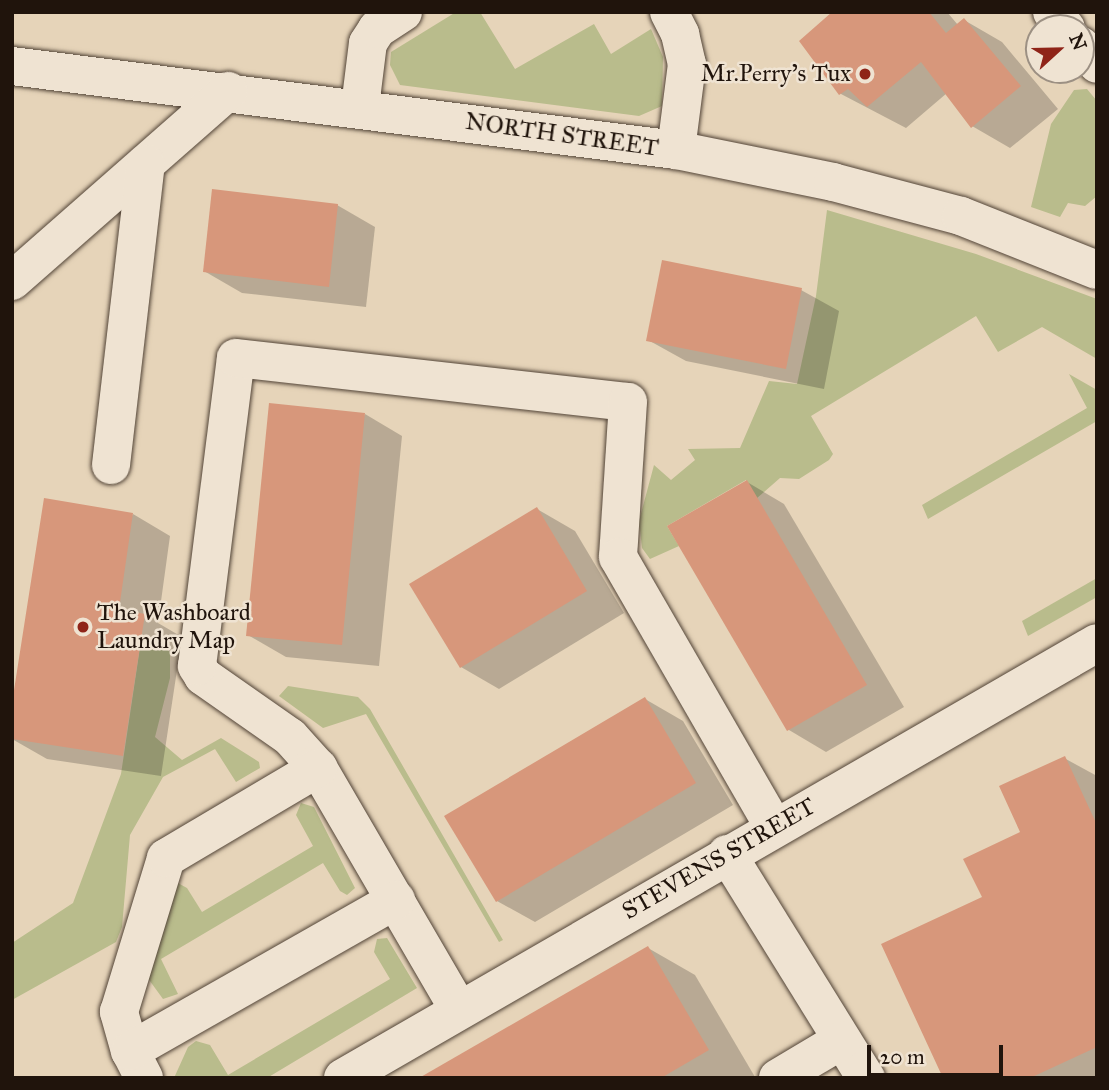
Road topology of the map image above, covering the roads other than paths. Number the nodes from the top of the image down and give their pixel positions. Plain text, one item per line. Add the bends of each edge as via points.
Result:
1 (403, 12) edge
2 (669, 12) edge
3 (12, 65) edge
4 (228, 91) junction
5 (360, 107) junction
6 (676, 150) junction
7 (146, 164) junction
8 (1097, 270) edge
9 (12, 281) edge
10 (111, 465) dead end
11 (1096, 649) edge
12 (318, 768) junction
13 (774, 827) junction
14 (727, 855) junction
15 (396, 900) junction
16 (459, 1010) junction
17 (842, 1040) junction
18 (137, 1064) edge
19 (343, 1078) edge
20 (778, 1078) edge
21 (866, 1078) edge

1 - 5 street via 377,29 368,43
2 - 6 street via 687,64
3 - 4 street, NORTH STREET
4 - 5 street, NORTH STREET
4 - 7 street
5 - 6 street, NORTH STREET
6 - 8 street, NORTH STREET via 834,182 961,216
7 - 9 street
7 - 10 street
11 - 13 street, STEVENS STREET
12 - 13 street via 290,737 203,676 198,655 236,358 628,402 618,557
12 - 15 street
12 - 18 street via 166,858 119,1012
13 - 14 street, STEVENS STREET
14 - 16 street, STEVENS STREET
14 - 17 street
15 - 16 street
15 - 18 street
16 - 19 street, STEVENS STREET
17 - 20 street
17 - 21 street

